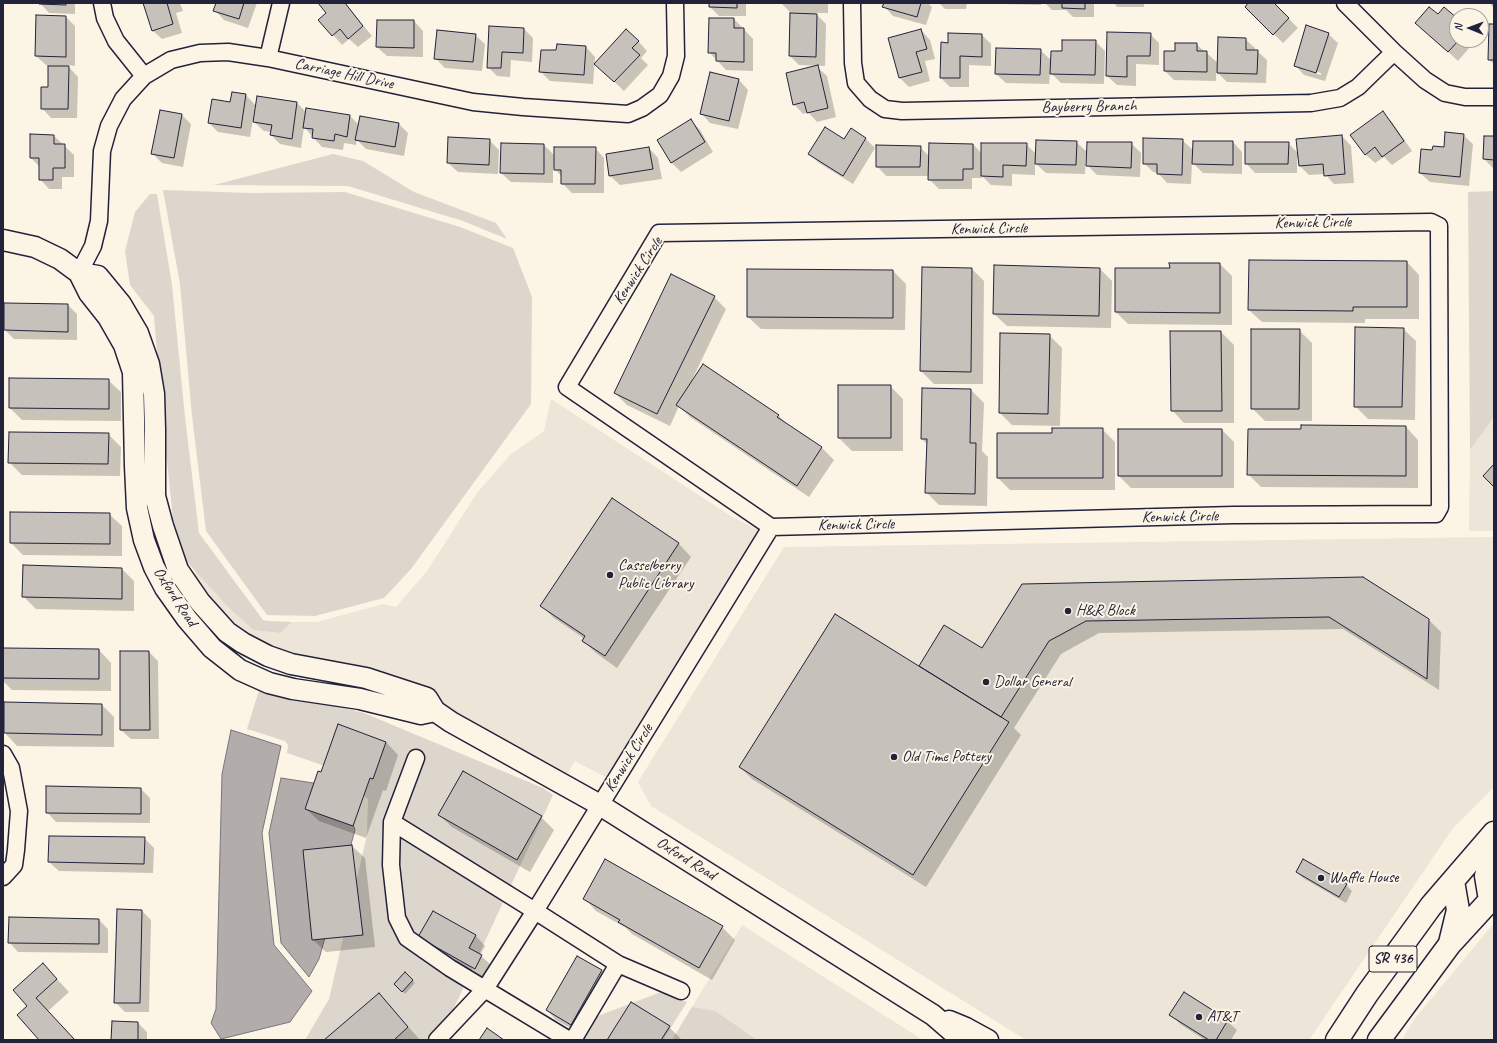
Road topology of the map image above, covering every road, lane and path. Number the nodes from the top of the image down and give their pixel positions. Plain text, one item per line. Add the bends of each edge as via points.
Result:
1 (102, 3) edge
2 (281, 3) edge
3 (675, 3) edge
4 (852, 3) edge
5 (1345, 3) edge
6 (1394, 52) junction
7 (268, 58) junction
8 (144, 76) junction
9 (1494, 97) edge
10 (3, 240) edge
11 (79, 273) junction
12 (771, 527) junction
13 (3, 754) edge
14 (416, 758) dead end
15 (600, 805) junction
16 (392, 822) junction
17 (1494, 834) edge
18 (1494, 854) edge
19 (3, 877) edge
20 (1453, 881) junction
21 (1492, 898) edge
22 (535, 911) junction
23 (1450, 944) junction
24 (618, 964) junction
25 (485, 989) junction
26 (681, 991) dead end
27 (933, 1015) junction
28 (437, 1040) edge
29 (569, 1040) edge
30 (573, 1040) edge
31 (962, 1040) edge
32 (988, 1040) edge
33 (1337, 1040) edge
34 (1379, 1040) edge

1 - 8 street via 105,18 116,41
2 - 7 street
3 - 7 street, Carriage Hill Drive via 676,56 671,76 660,95 628,114 523,108 472,102
4 - 6 street, Bayberry Branch via 856,83 870,99 885,109 902,111 1311,103 1340,98 1358,87
5 - 6 street
6 - 9 street via 1425,80 1445,93 1465,97
7 - 8 street, Carriage Hill Drive via 228,52 200,53 171,60
8 - 11 street, Carriage Hill Drive via 123,99 109,126 102,151 99,221 93,246
10 - 11 street, Oxford Road via 35,247 60,259
11 - 15 street, Oxford Road via 98,276 121,304 140,339 149,364 154,394 155,496 163,526 178,570 200,602 227,632 268,656 291,664 366,678 427,698 435,711 451,722
12 - 12 street, Kenwick Circle via 1234,515 1436,514 1440,507 1439,226 1431,222 1416,222 659,233 566,387
12 - 15 street, Kenwick Circle
13 - 19 street via 11,768 18,811 14,865
14 - 16 street
15 - 22 street, Kenwick Circle
15 - 27 street, Oxford Road
16 - 22 street
16 - 25 street via 391,865 396,904 398,918 407,938
17 - 20 main road, SR 436
18 - 21 main road via 1486,876
20 - 23 main road via 1458,910
20 - 33 main road, SR 436 via 1426,912
21 - 23 main road, SR 436
22 - 24 street
22 - 25 street, Kenwick Circle
23 - 34 main road, SR 436
24 - 26 street
24 - 30 street
25 - 28 street, Kenwick Circle
25 - 29 street
27 - 31 street, Oxford Road
27 - 32 street, Oxford Road

